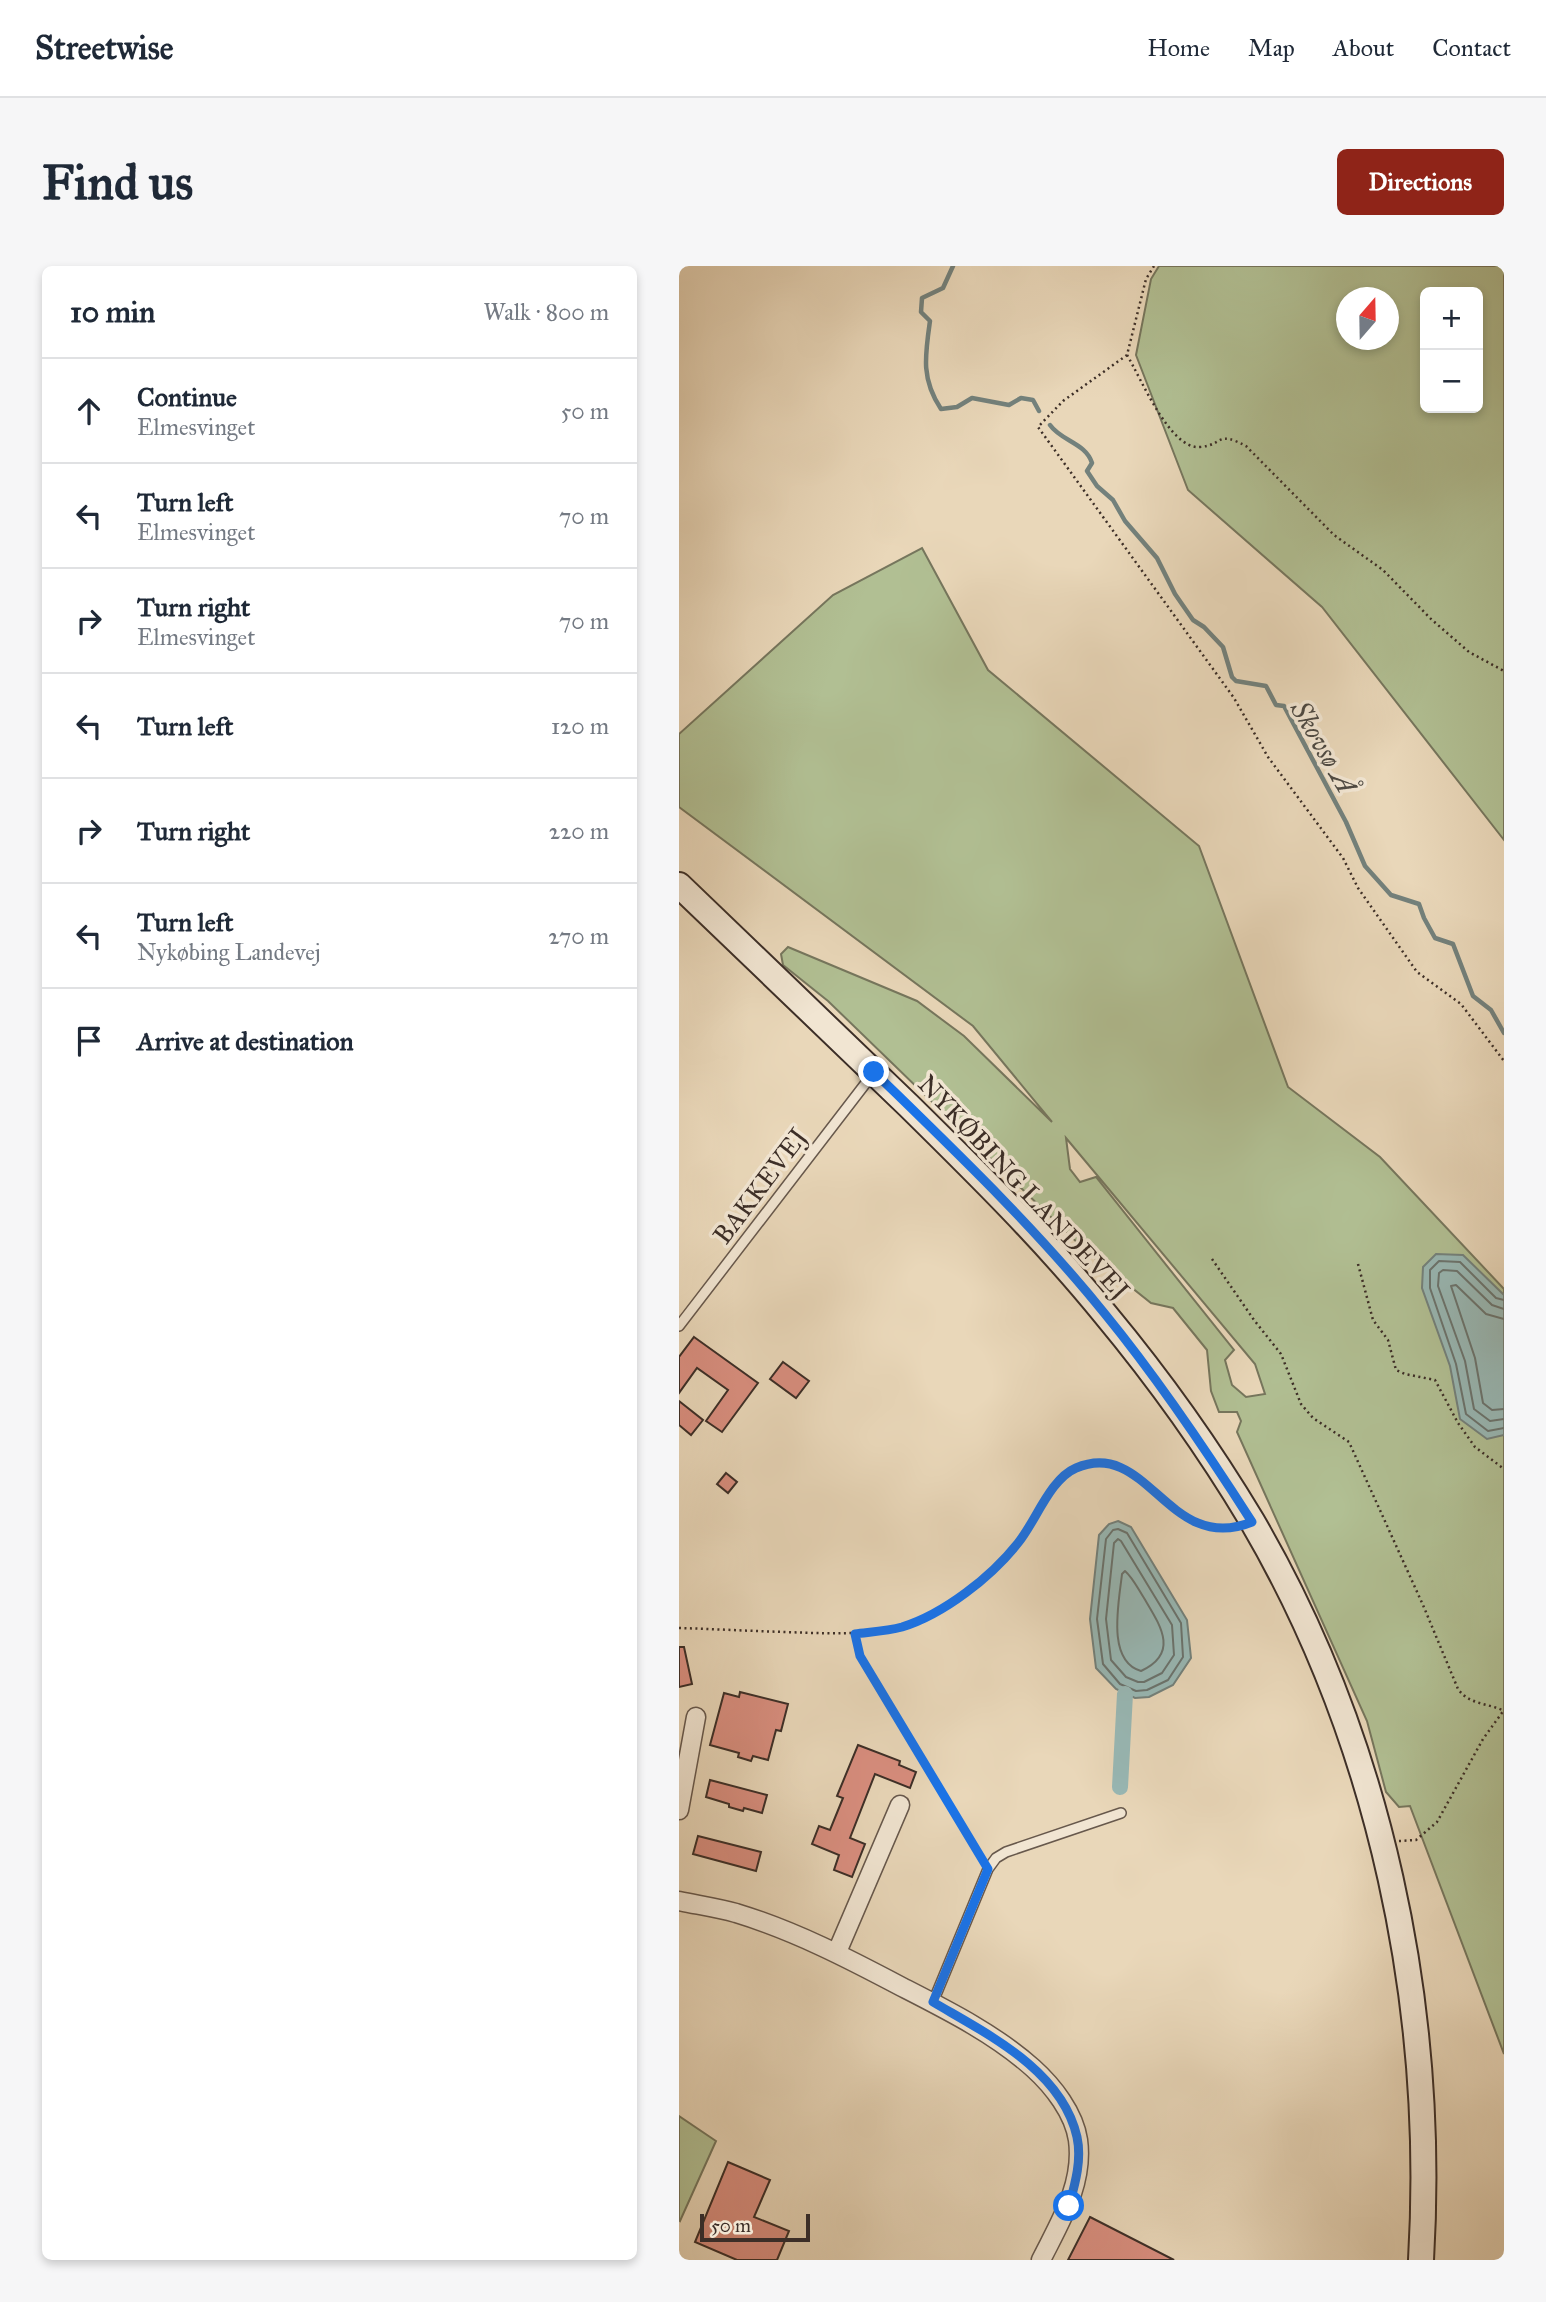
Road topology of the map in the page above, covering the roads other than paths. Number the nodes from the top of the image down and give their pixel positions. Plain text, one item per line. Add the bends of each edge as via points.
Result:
1 (679, 885) edge
2 (874, 1072) junction
3 (679, 1326) edge
4 (696, 1717) dead end
5 (900, 1805) dead end
6 (679, 1810) edge
7 (1121, 1813) dead end
8 (679, 1901) edge
9 (837, 1952) junction
10 (933, 2002) junction
11 (1041, 2260) edge
12 (1421, 2260) edge

1 - 2 main road, NYKØBING LANDEVEJ
2 - 3 lane, BAKKEVEJ
2 - 12 main road, NYKØBING LANDEVEJ via 1031,1230 1105,1314 1189,1423 1252,1522 1291,1596 1329,1681 1362,1773 1412,1991 1425,2171
4 - 6 street
5 - 9 street
7 - 10 lane via 996,1858
8 - 9 street via 736,1913
9 - 10 street
10 - 11 street via 995,2039 1034,2069 1063,2101 1078,2138 1078,2174 1069,2206

